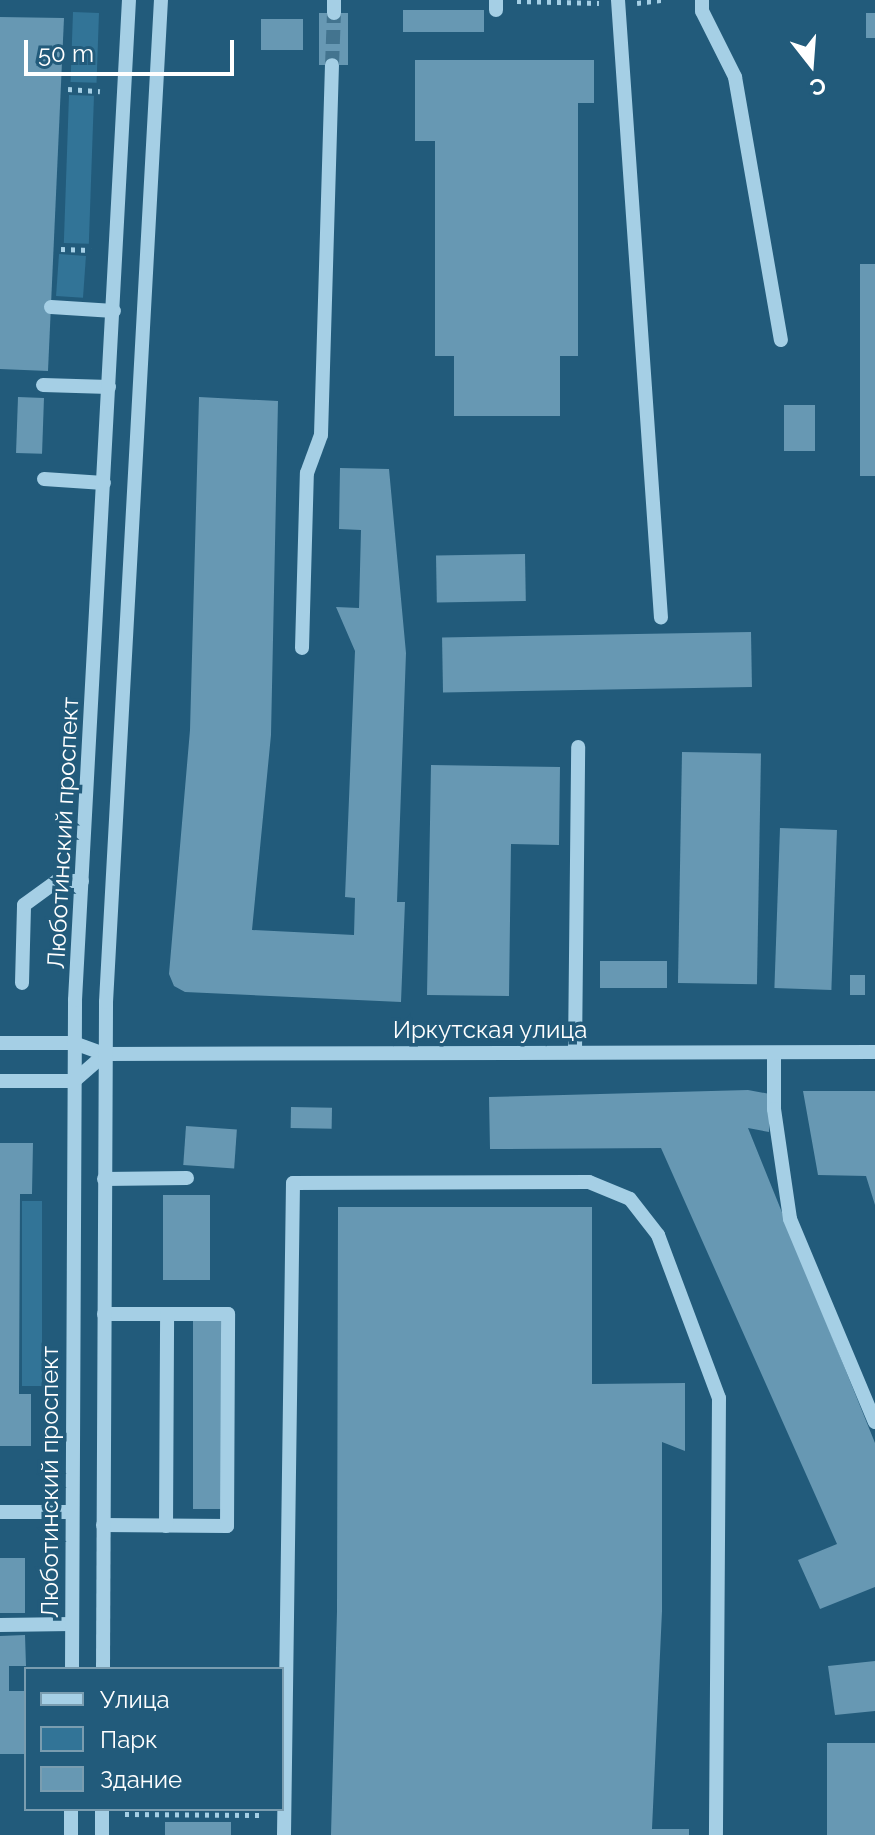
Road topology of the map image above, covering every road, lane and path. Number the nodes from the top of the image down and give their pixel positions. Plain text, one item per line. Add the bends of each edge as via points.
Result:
1 (129, 0) edge
2 (161, 0) edge
3 (702, 0) edge
4 (618, 2) edge
5 (496, 3) edge
6 (332, 65) tunnel mouth
7 (68, 89) dead end
8 (100, 91) dead end
9 (61, 249) dead end
10 (91, 250) dead end
11 (51, 307) dead end
12 (114, 311) junction
13 (781, 340) dead end
14 (43, 385) dead end
15 (109, 387) junction
16 (44, 479) dead end
17 (104, 483) junction
18 (661, 618) dead end
19 (302, 648) dead end
20 (578, 747) dead end
21 (82, 881) junction
22 (22, 983) dead end
23 (0, 1043) edge
24 (74, 1043) junction
25 (575, 1052) junction
26 (875, 1052) edge
27 (774, 1053) junction
28 (105, 1054) junction
29 (0, 1081) edge
30 (74, 1081) junction
31 (187, 1178) dead end
32 (104, 1179) junction
33 (104, 1314) junction
34 (167, 1314) junction
35 (875, 1422) edge
36 (0, 1512) edge
37 (72, 1512) junction
38 (103, 1525) junction
39 (166, 1526) junction
40 (72, 1624) junction
41 (0, 1625) edge
42 (72, 1667) edge
43 (103, 1667) edge
44 (71, 1811) edge
45 (102, 1811) edge
46 (125, 1814) dead end
47 (284, 1816) junction
48 (71, 1835) edge
49 (102, 1835) edge
50 (284, 1835) edge
51 (716, 1835) edge

1 - 12 street, Люботинский проспект
2 - 28 street
3 - 13 street via 702,11 735,77
4 - 5 path
4 - 18 street
6 - 19 street via 321,435 307,473
7 - 8 path
9 - 10 path
11 - 12 street
12 - 15 street, Люботинский проспект
14 - 15 street
15 - 17 street, Люботинский проспект
16 - 17 street
17 - 21 street, Люботинский проспект
20 - 25 street
21 - 22 street via 57,881 24,905
21 - 24 street, Люботинский проспект
23 - 24 street, Иркутская улица
24 - 28 street, Иркутская улица
24 - 30 street, Люботинский проспект
25 - 27 street, Иркутская улица
25 - 28 street, Иркутская улица
26 - 27 street, Иркутская улица
27 - 35 street via 774,1109 790,1219
28 - 30 street
28 - 32 street
29 - 30 street
30 - 37 street, Люботинский проспект
31 - 32 street
32 - 33 street
33 - 34 street
33 - 38 street
34 - 39 street
34 - 39 street via 228,1314 227,1526
36 - 37 street
37 - 40 street, Люботинский проспект
38 - 39 street
38 - 43 street
40 - 41 street
40 - 42 street, Люботинский проспект
44 - 48 street
45 - 49 street
46 - 47 path
47 - 50 street
47 - 51 street via 293,1183 589,1182 630,1199 658,1235 719,1398

